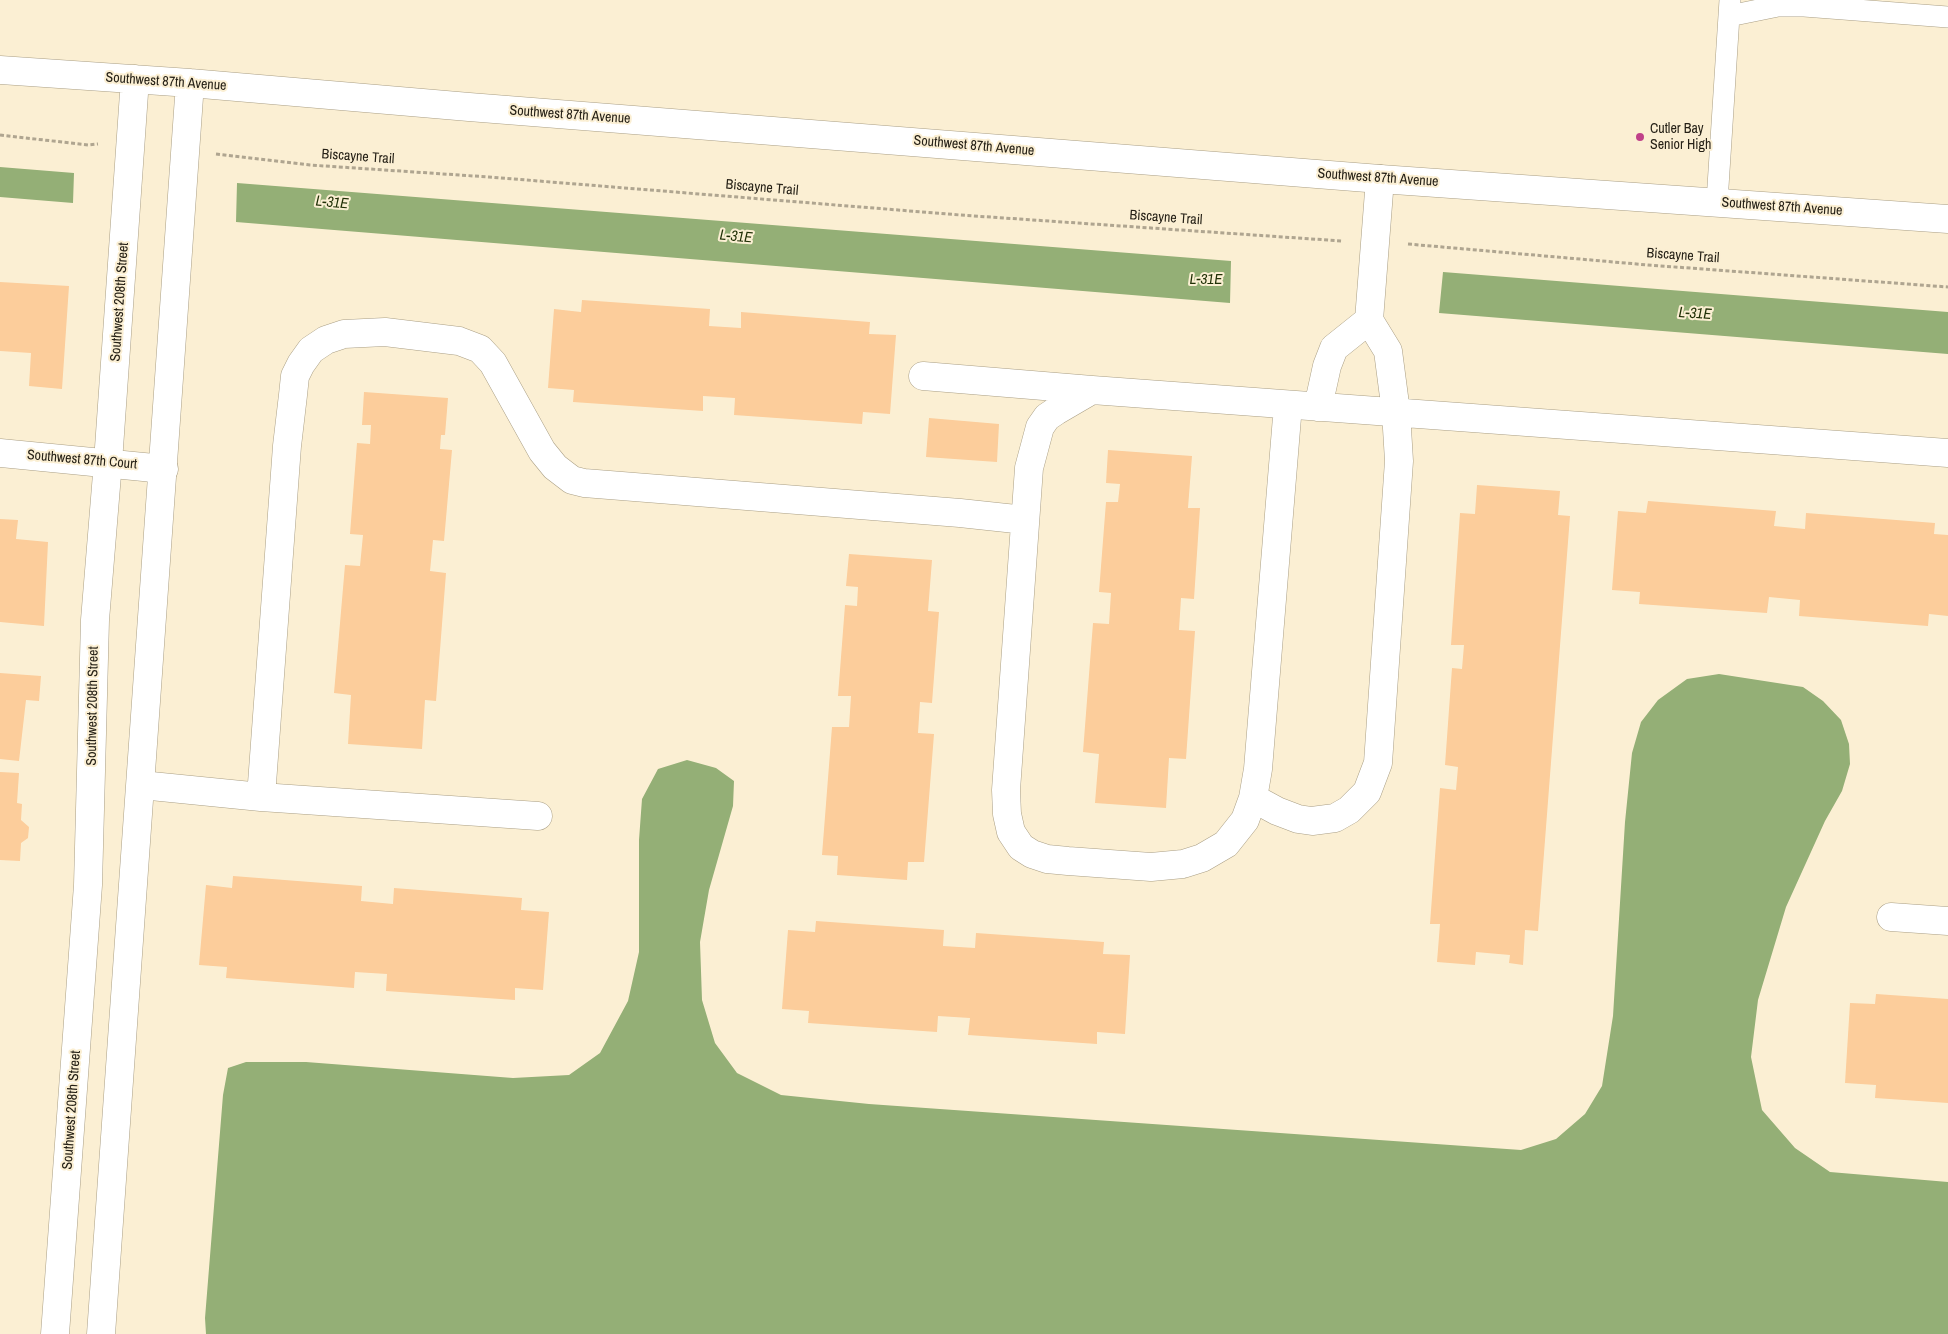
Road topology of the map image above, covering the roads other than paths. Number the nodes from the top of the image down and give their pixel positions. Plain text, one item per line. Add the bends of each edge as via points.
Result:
1 (1730, 8) edge
2 (1948, 17) edge
3 (0, 70) edge
4 (135, 78) junction
5 (190, 83) junction
6 (1380, 179) junction
7 (1717, 202) junction
8 (1948, 219) edge
9 (1369, 320) junction
10 (923, 376) dead end
11 (1092, 390) junction
12 (1288, 405) junction
13 (1318, 407) junction
14 (1396, 412) junction
15 (0, 453) edge
16 (1948, 454) edge
17 (108, 462) junction
18 (164, 468) junction
19 (1025, 520) junction
20 (141, 785) junction
21 (261, 797) junction
22 (1253, 798) junction
23 (538, 816) dead end
24 (1891, 917) dead end
25 (1948, 921) edge
26 (55, 1334) edge
27 (101, 1334) edge

1 - 2 lane via 1804,6
1 - 7 lane
3 - 4 street, Southwest 87th Avenue
4 - 5 street, Southwest 87th Avenue
4 - 17 street, Southwest 208th Street
5 - 6 street, Southwest 87th Avenue
5 - 18 street
6 - 7 street, Southwest 87th Avenue
6 - 9 street
7 - 8 street, Southwest 87th Avenue
9 - 13 street via 1334,348
9 - 14 street via 1388,351
10 - 11 street
11 - 12 street
11 - 19 street via 1056,410 1040,427 1029,468
12 - 13 street
12 - 22 street
13 - 14 street
14 - 16 street
14 - 22 street via 1397,480 1378,763 1372,782 1349,810 1324,820 1298,819
15 - 17 street, Southwest 87th Court
17 - 18 street, Southwest 87th Court
17 - 26 street, Southwest 208th Street via 95,620 88,885
18 - 20 street
19 - 21 street via 578,482 555,467 542,451 506,384 480,349 459,341 385,332 344,334 326,340 311,350 295,376
19 - 22 street via 1006,790 1011,832 1021,847 1054,860 1152,867 1183,864 1202,858 1226,844 1245,820
20 - 21 street
20 - 27 street
21 - 23 street
24 - 25 street

